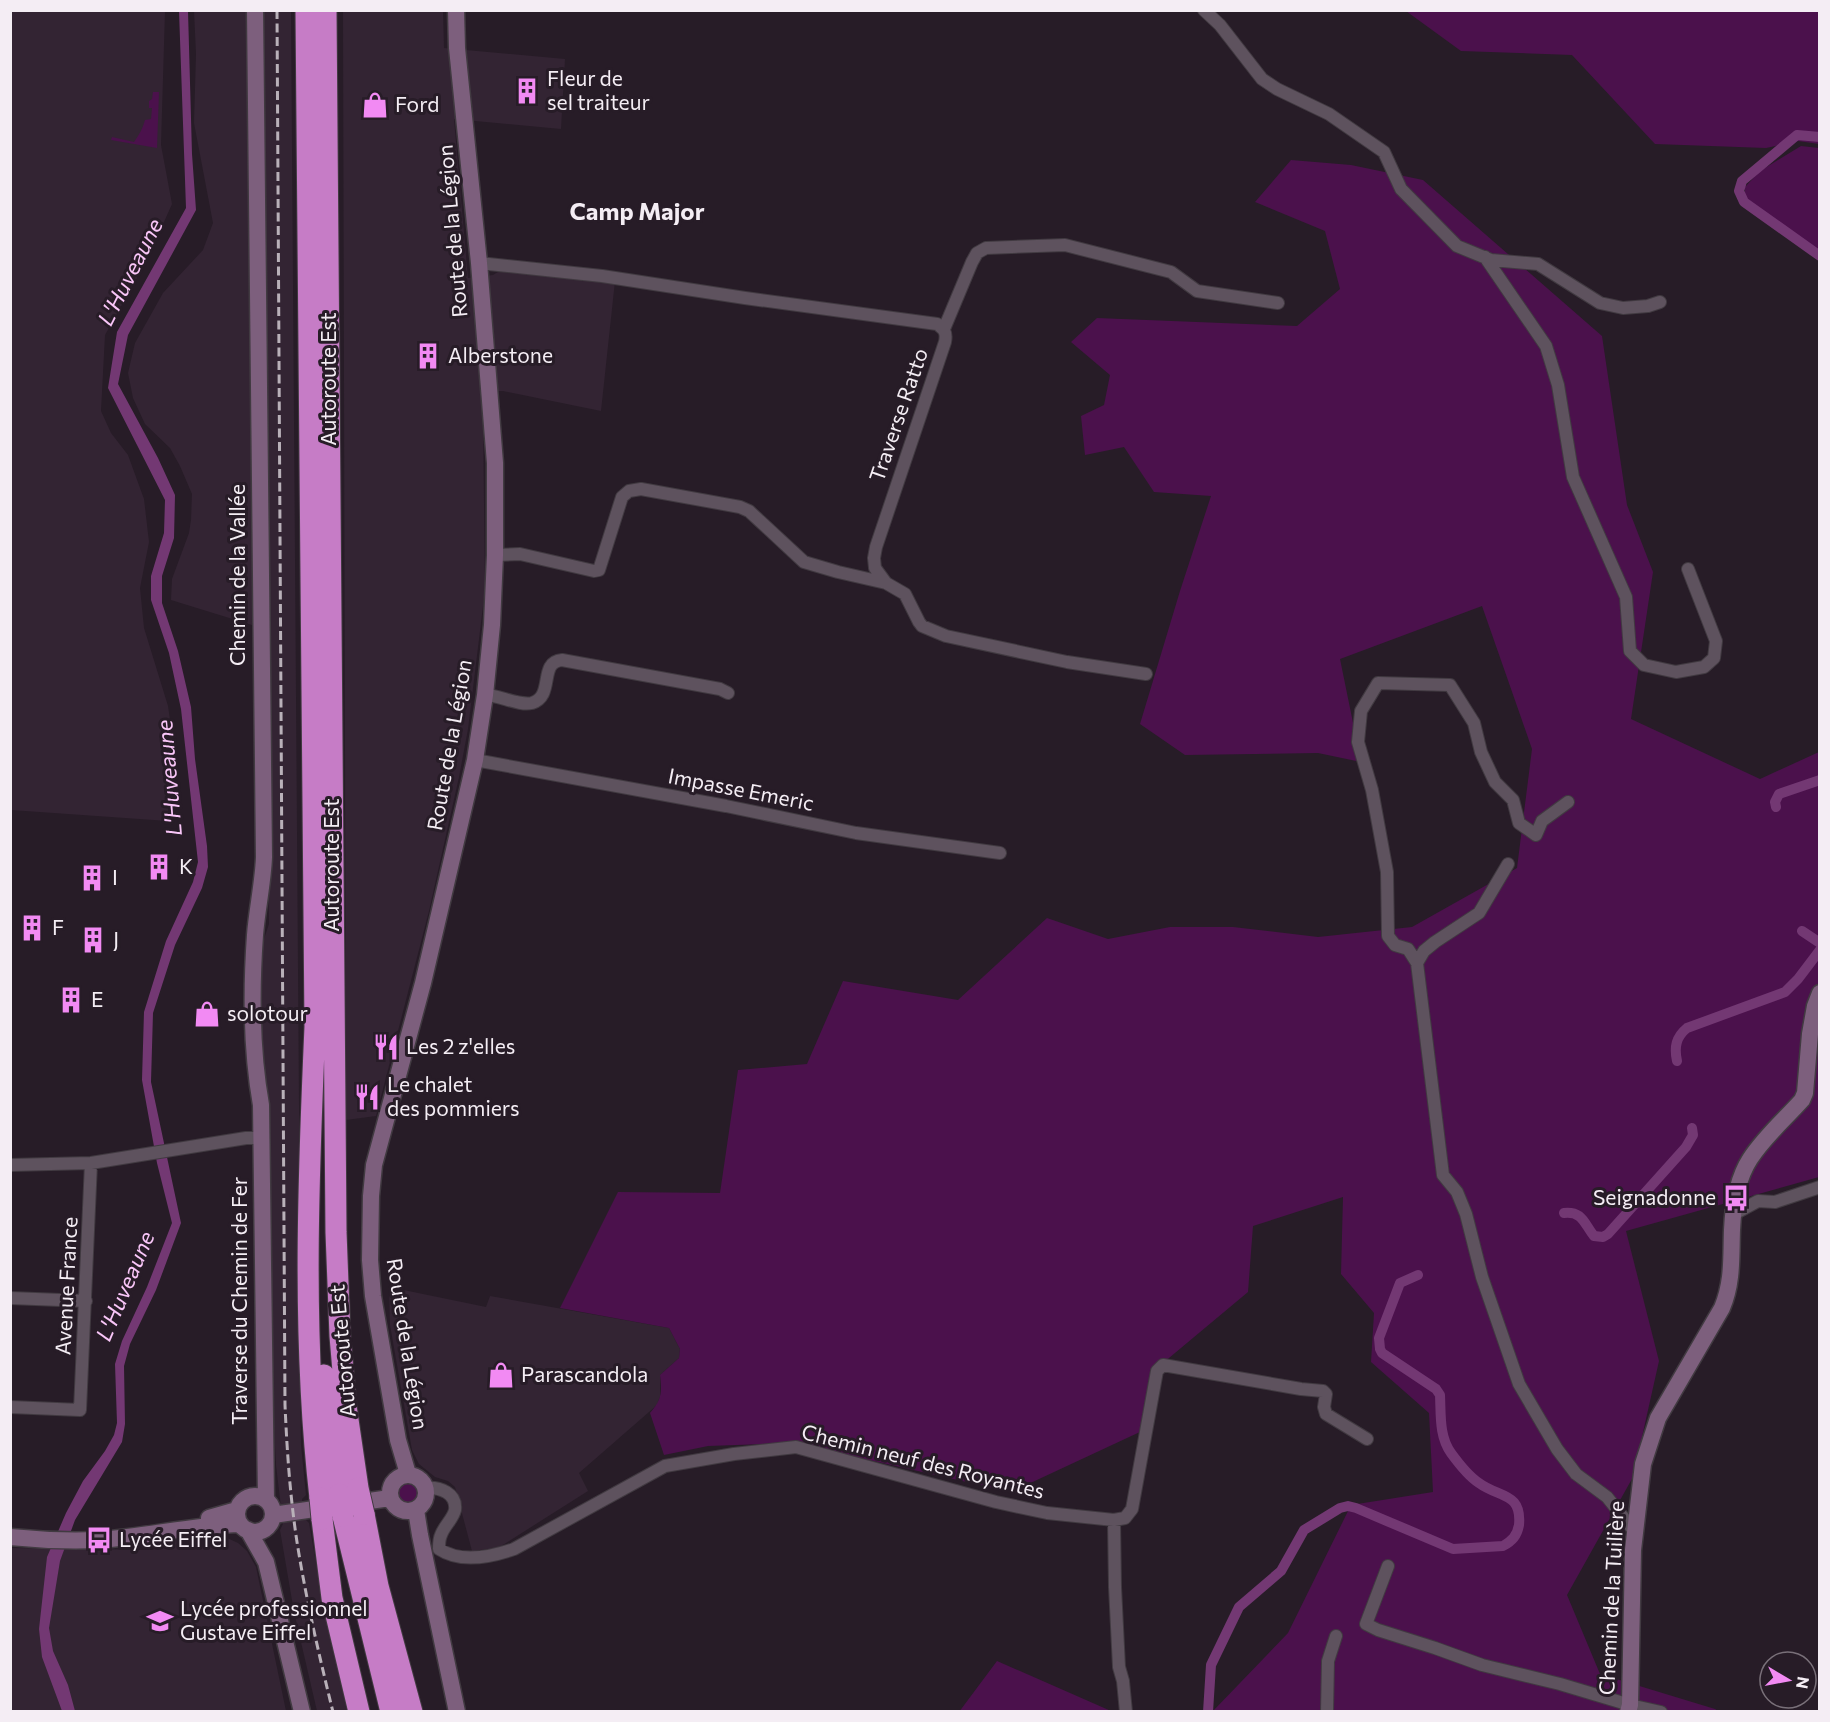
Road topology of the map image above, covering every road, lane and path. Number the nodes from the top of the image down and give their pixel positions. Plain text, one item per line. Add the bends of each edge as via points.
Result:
1 (255, 10) edge
2 (306, 10) edge
3 (326, 10) edge
4 (456, 10) edge
5 (1204, 10) edge
6 (1485, 257) junction
7 (479, 262) junction
8 (1660, 302) dead end
9 (1278, 303) dead end
10 (944, 329) junction
11 (495, 555) junction
12 (1688, 569) dead end
13 (886, 583) junction
14 (1146, 674) dead end
15 (728, 693) dead end
16 (485, 695) junction
17 (475, 760) junction
18 (1568, 802) dead end
19 (1000, 853) dead end
20 (1508, 864) dead end
21 (1417, 963) junction
22 (1820, 993) edge
23 (261, 1138) junction
24 (91, 1163) junction
25 (10, 1165) edge
26 (1820, 1187) edge
27 (1734, 1214) junction
28 (10, 1298) edge
29 (86, 1301) junction
30 (10, 1407) edge
31 (1367, 1439) dead end
32 (408, 1474) junction
33 (426, 1488) junction
34 (339, 1493) junction
35 (259, 1497) junction
36 (390, 1497) junction
37 (416, 1510) junction
38 (332, 1518) junction
39 (271, 1520) junction
40 (1114, 1520) junction
41 (242, 1522) junction
42 (10, 1527) edge
43 (1635, 1532) junction
44 (42, 1534) junction
45 (10, 1538) edge
46 (266, 1562) junction
47 (1388, 1566) dead end
48 (1336, 1636) dead end
49 (1629, 1708) edge
50 (302, 1712) edge
51 (359, 1712) edge
52 (391, 1712) edge
53 (411, 1712) edge
54 (457, 1712) edge
55 (1126, 1712) edge
56 (1327, 1712) edge
57 (1661, 1712) edge

1 - 23 street, Chemin de la Vallée via 264,857 255,936 253,1003
2 - 34 highway, Autoroute Est via 315,1026 309,1180 310,1386 314,1451
3 - 34 highway, Autoroute Est via 336,1232 346,1406
4 - 7 street, Route de la Légion
5 - 6 street via 1262,79 1329,114 1384,152 1401,189 1457,246
6 - 8 street via 1539,264 1600,303 1623,308
6 - 12 street via 1546,346 1558,385 1573,477 1626,597 1630,651 1644,665 1676,672 1704,667 1714,658 1716,641
7 - 10 street, Traverse Ratto via 937,324
7 - 11 street, Route de la Légion via 495,463
9 - 10 street via 1197,291 1172,272 1065,245 997,247 977,253
10 - 13 street, Traverse Ratto via 945,342 876,547 875,568
11 - 13 street via 520,554 599,570 622,497 629,490 641,489 740,507 804,562
11 - 16 street, Route de la Légion
13 - 14 street, Traverse Ratto via 905,594 922,626 946,636
15 - 16 street via 556,660 548,668 543,695 535,702
16 - 17 street, Route de la Légion
17 - 19 street, Impasse Emeric via 856,833
17 - 32 street, Route de la Légion via 423,983 374,1165 371,1196 373,1296 396,1430
18 - 21 street via 1542,821 1536,835 1519,823 1513,800 1495,782 1481,752 1474,723 1450,685 1378,683 1361,711 1358,742 1372,790 1387,872 1388,936 1395,945 1408,949
20 - 21 street via 1479,913 1435,942
21 - 43 street via 1443,1175 1457,1192 1466,1214 1482,1277 1519,1384 1576,1474 1607,1497
22 - 27 street, Chemin de la Tuilière via 1810,1034 1805,1093 1750,1158 1739,1184
23 - 24 street
23 - 35 street, Traverse du Chemin de Fer via 264,1465
24 - 25 street
24 - 29 street, Avenue France
26 - 27 street via 1775,1202 1758,1201
27 - 43 street, Chemin de la Tuilière via 1728,1295 1658,1418 1643,1464
28 - 29 street
29 - 30 street, Avenue France via 81,1410
31 - 40 street via 1326,1414 1323,1391 1163,1365 1157,1371 1132,1509 1125,1518
32 - 33 street via 419,1478
32 - 36 street via 393,1483
33 - 37 street via 426,1498
33 - 40 street, Chemin neuf des Royantes via 447,1491 454,1502 455,1512 440,1536 439,1549 459,1557 514,1549 665,1466 796,1447 996,1502 1047,1513
34 - 38 highway, Autoroute Est, bridge
34 - 53 highway, Autoroute Est, bridge via 364,1514 378,1586
35 - 39 street via 272,1509
35 - 41 street via 242,1500
36 - 37 street via 401,1510
36 - 39 street
37 - 54 street
38 - 51 highway, Autoroute Est via 332,1598
38 - 52 highway
39 - 41 street via 263,1530 255,1532
39 - 46 street
40 - 55 street via 1119,1667
41 - 44 street via 88,1535
41 - 46 street
42 - 44 street
43 - 49 street, Chemin de la Tuilière
44 - 45 street
46 - 50 street
47 - 49 street via 1366,1624 1482,1665 1560,1684
48 - 56 street via 1328,1661
49 - 57 street

